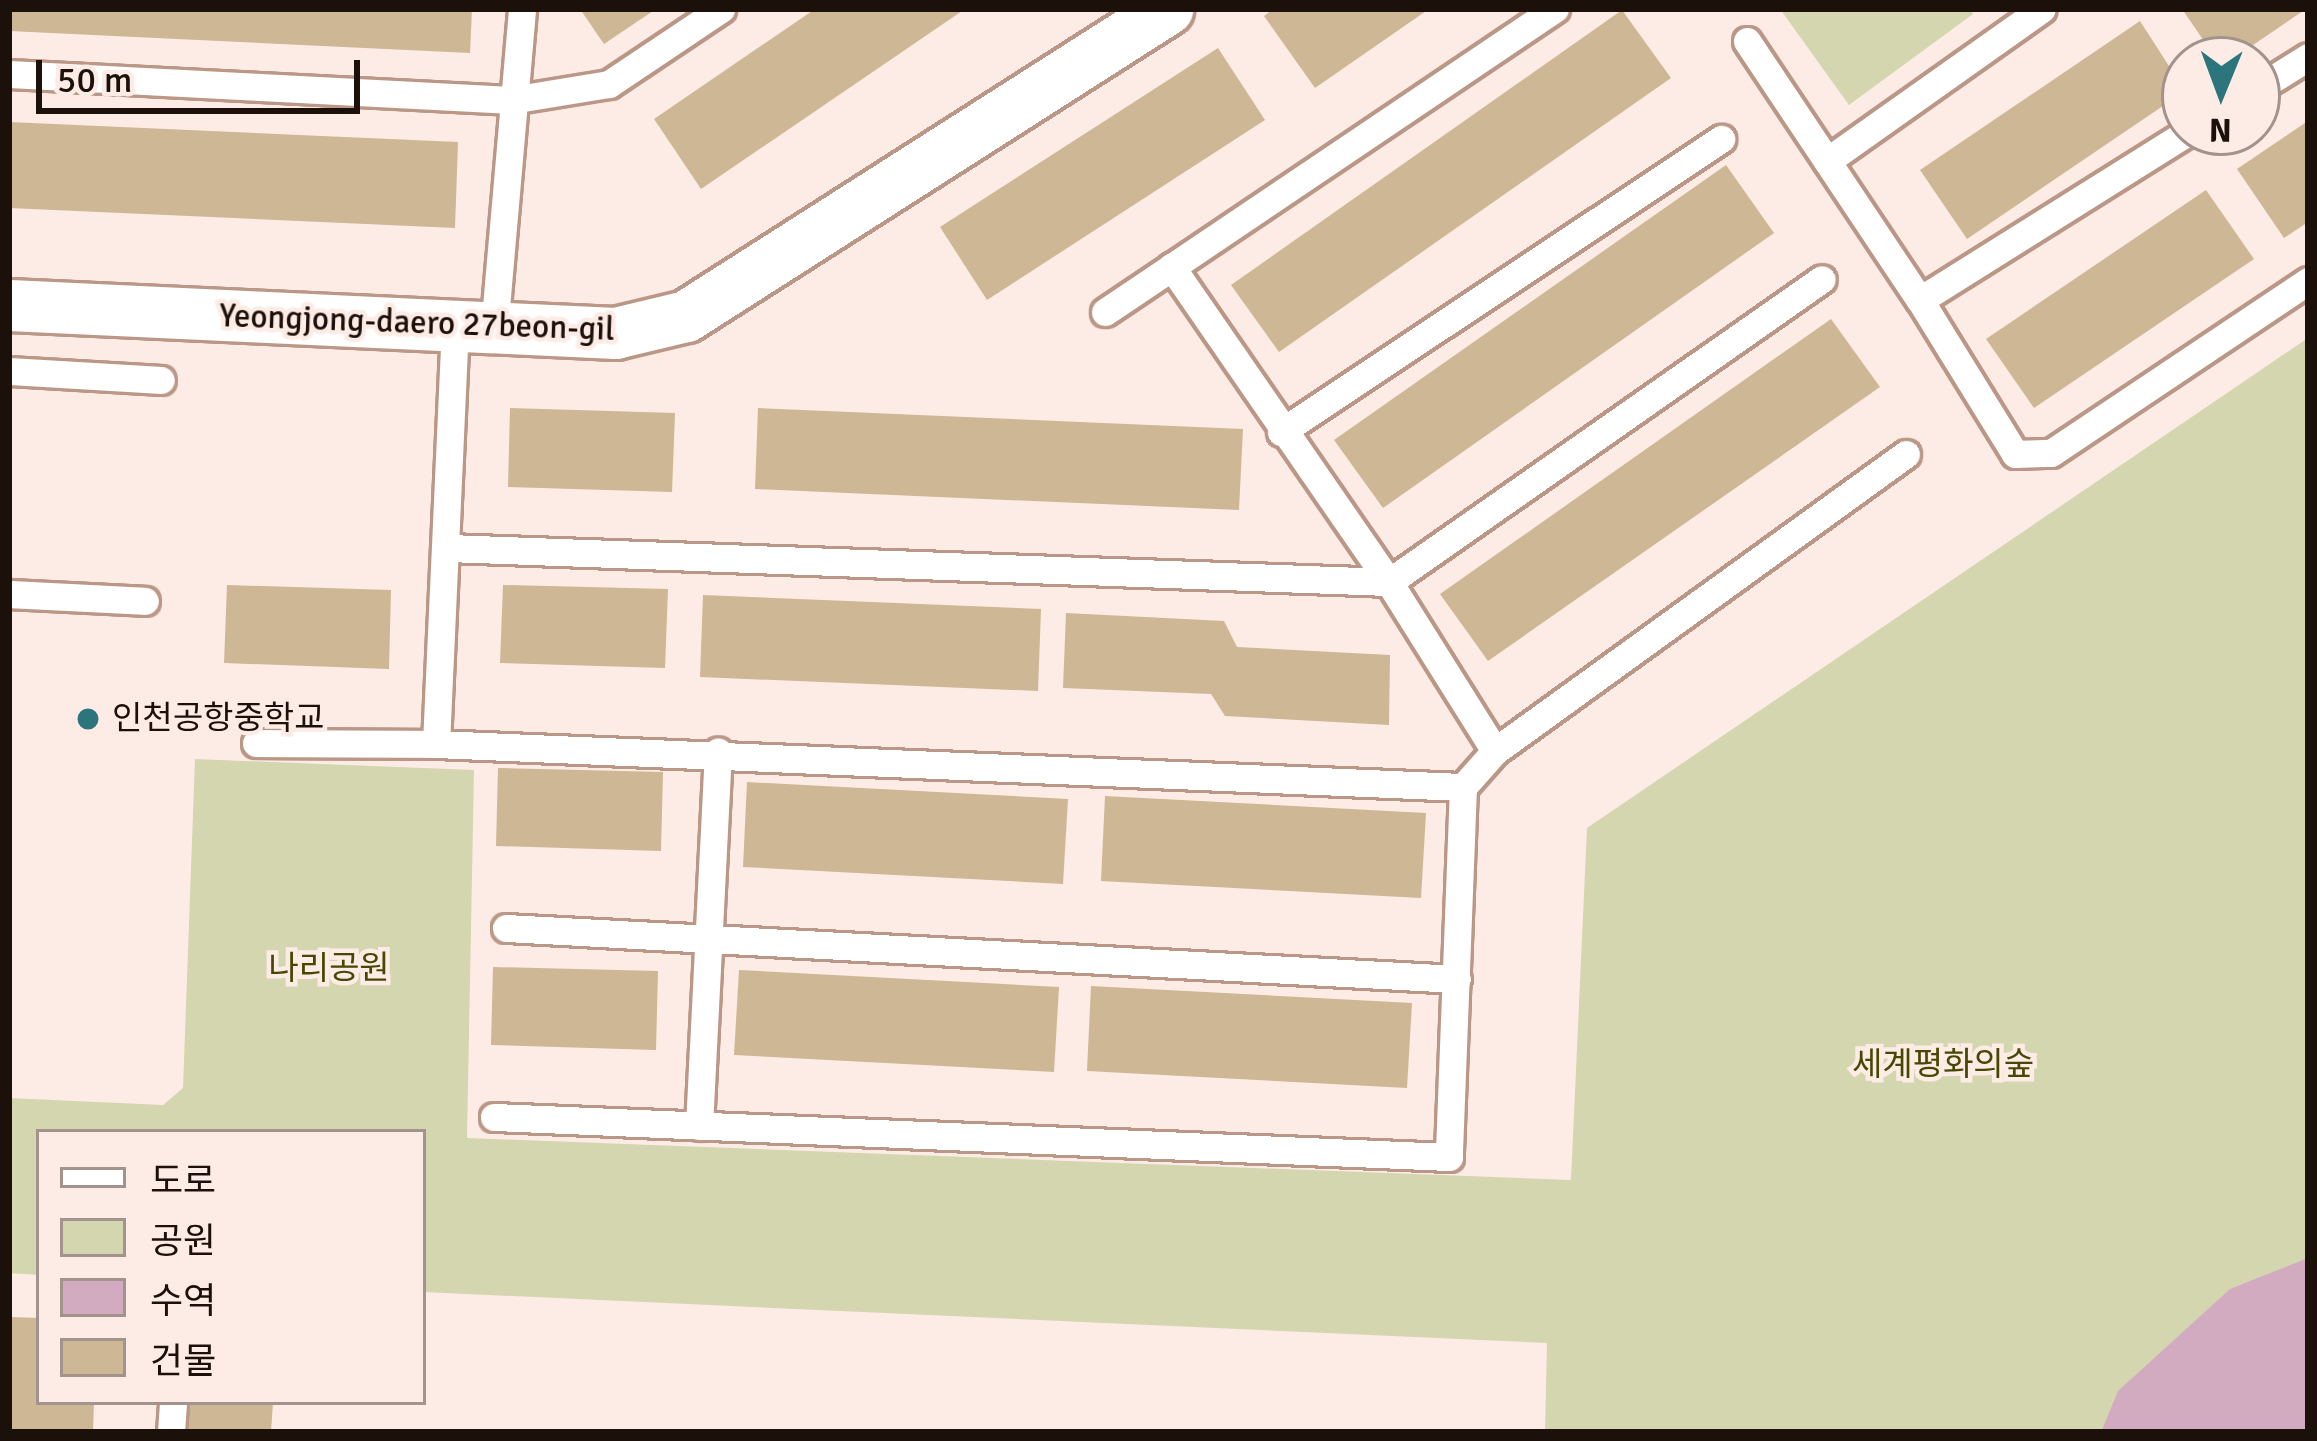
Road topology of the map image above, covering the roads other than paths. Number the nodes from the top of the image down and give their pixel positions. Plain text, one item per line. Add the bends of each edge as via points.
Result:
1 (522, 9) edge
2 (721, 9) edge
3 (1167, 9) edge
4 (1556, 9) edge
5 (2042, 9) edge
6 (1747, 41) dead end
7 (2308, 57) edge
8 (9, 74) edge
9 (2281, 74) edge
10 (512, 100) junction
11 (1721, 139) dead end
12 (2161, 149) edge
13 (1827, 160) junction
14 (1172, 267) junction
15 (1822, 279) dead end
16 (2308, 281) edge
17 (1920, 300) junction
18 (9, 305) edge
19 (1106, 312) dead end
20 (474, 330) junction
21 (9, 371) edge
22 (160, 380) dead end
23 (1281, 432) junction
24 (1906, 454) dead end
25 (448, 548) junction
26 (1389, 582) junction
27 (9, 594) edge
28 (145, 601) dead end
29 (256, 743) dead end
30 (436, 744) junction
31 (1495, 751) junction
32 (718, 752) junction
33 (1463, 787) junction
34 (506, 928) dead end
35 (705, 941) junction
36 (1456, 979) junction
37 (494, 1117) dead end
38 (699, 1126) junction

1 - 10 lane
2 - 10 lane via 609,85
3 - 20 street, Yeongjong-daero 27beon-gil via 686,316 615,333
4 - 14 lane
5 - 13 lane
6 - 13 lane
7 - 9 lane
8 - 10 lane
10 - 20 lane
11 - 23 lane
12 - 17 lane
13 - 17 lane
14 - 19 lane
14 - 23 lane
15 - 26 lane
16 - 17 lane via 2051,453 2014,454
18 - 20 street, Yeongjong-daero 27beon-gil
20 - 25 lane
21 - 22 lane
23 - 26 lane
24 - 31 lane
25 - 26 lane
25 - 30 lane
26 - 31 lane
27 - 28 lane
29 - 30 lane
30 - 32 lane
31 - 33 lane
32 - 33 lane
32 - 35 lane
33 - 36 lane
34 - 35 lane
35 - 36 lane
35 - 38 lane
36 - 38 lane via 1449,1157
37 - 38 lane

